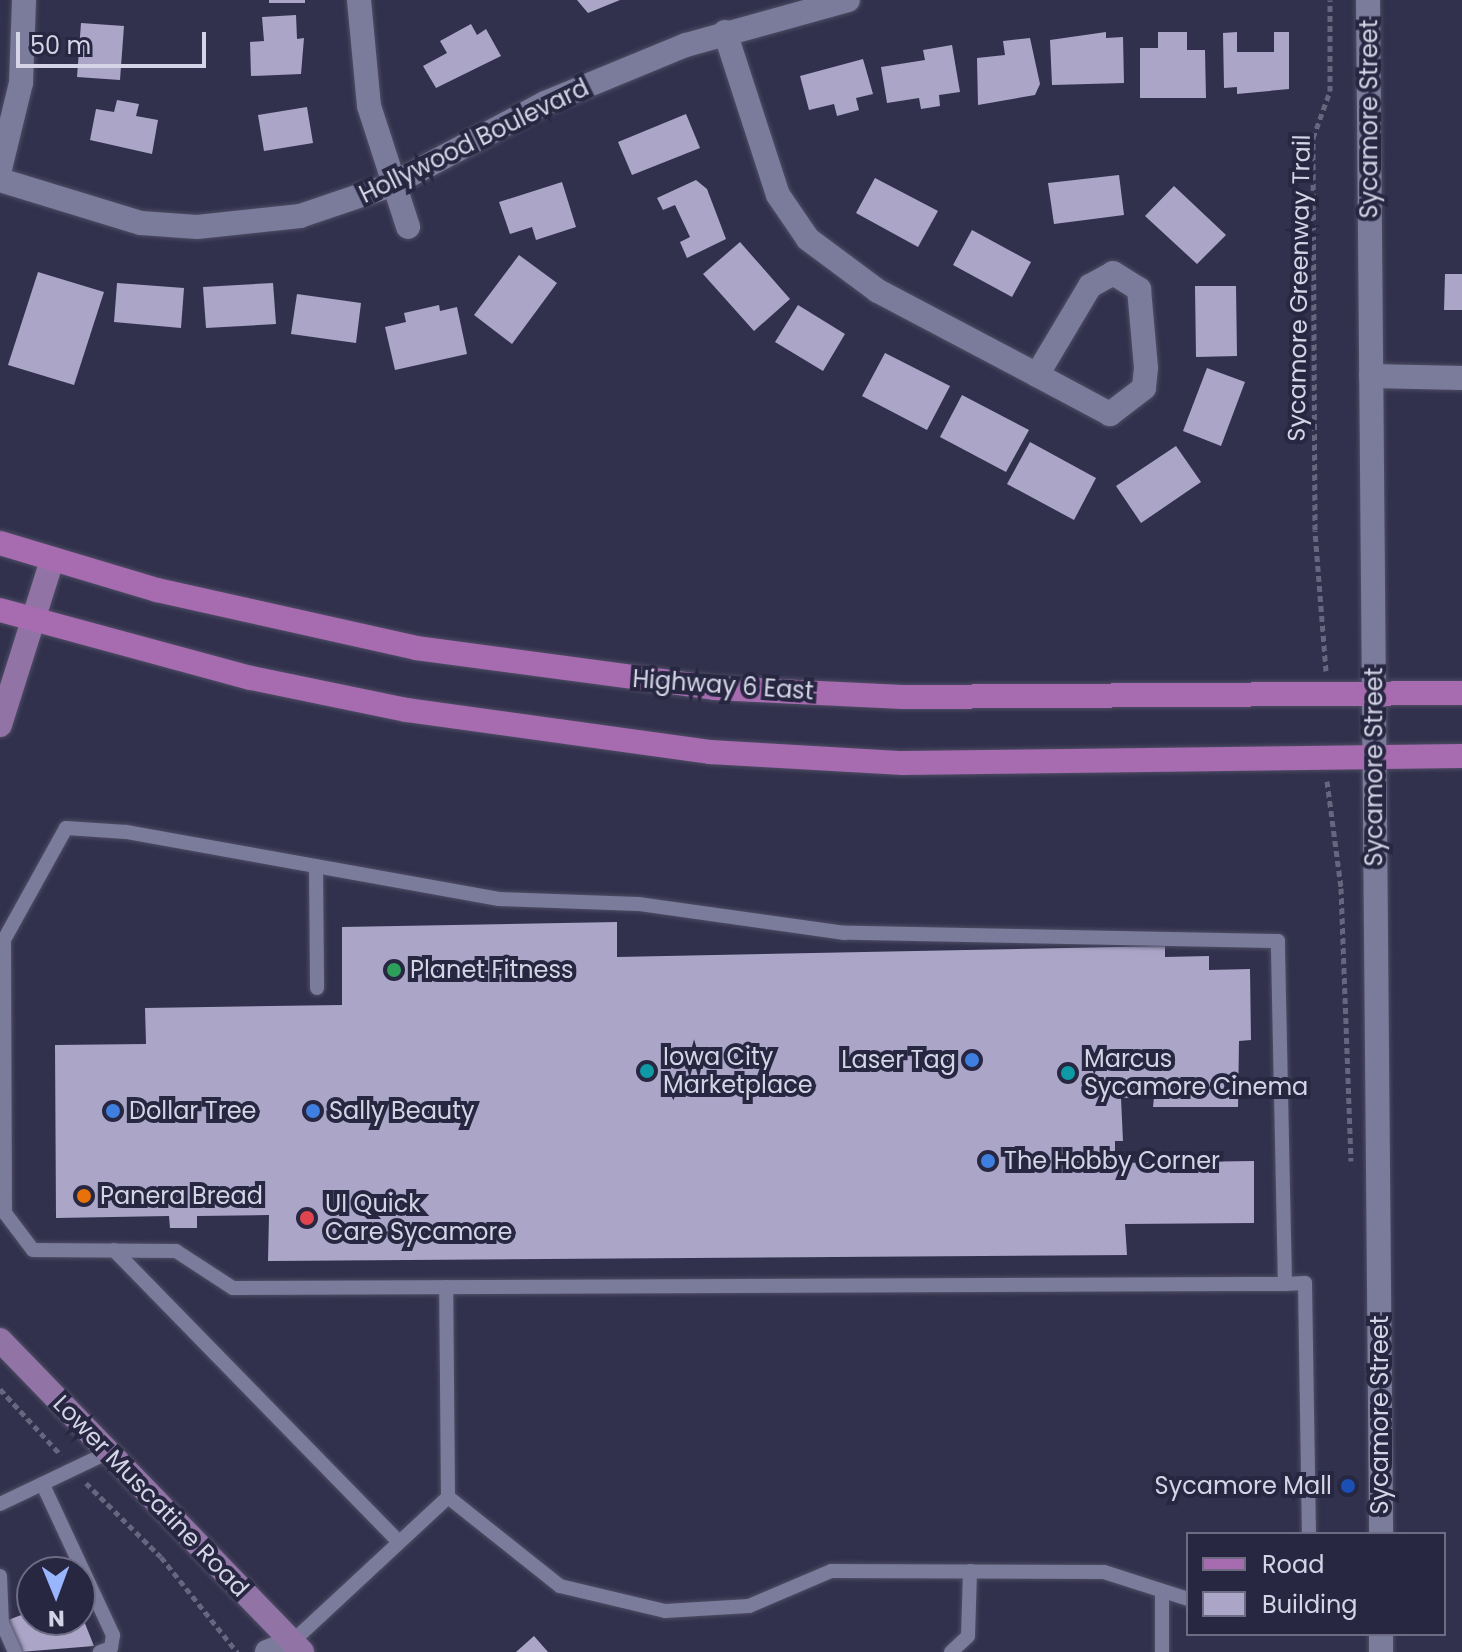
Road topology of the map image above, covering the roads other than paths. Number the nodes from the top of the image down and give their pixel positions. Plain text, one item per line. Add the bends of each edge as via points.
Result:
1 (24, 0) edge
2 (359, 0) edge
3 (848, 0) edge
4 (1368, 0) edge
5 (725, 32) junction
6 (0, 169) edge
7 (0, 180) edge
8 (391, 185) junction
9 (408, 227) dead end
10 (1037, 375) junction
11 (1371, 376) junction
12 (1462, 378) edge
13 (0, 543) edge
14 (52, 560) junction
15 (0, 610) edge
16 (34, 621) junction
17 (1462, 693) edge
18 (1374, 695) junction
19 (0, 725) edge
20 (1462, 756) edge
21 (1374, 758) junction
22 (316, 866) junction
23 (317, 988) dead end
24 (114, 1250) junction
25 (1285, 1284) junction
26 (446, 1287) junction
27 (0, 1340) edge
28 (107, 1453) junction
29 (43, 1485) junction
30 (448, 1497) junction
31 (0, 1504) edge
32 (1309, 1532) edge
33 (1381, 1532) edge
34 (399, 1542) junction
35 (970, 1571) junction
36 (0, 1576) edge
37 (1162, 1591) junction
38 (1186, 1598) edge
39 (297, 1647) edge
40 (15, 1652) edge
41 (100, 1652) edge
42 (267, 1652) edge
43 (951, 1652) edge
44 (1162, 1652) edge

1 - 6 street via 21,83
2 - 8 street via 367,95
3 - 5 street, Hollywood Boulevard
4 - 11 street, Sycamore Street
5 - 8 street, Hollywood Boulevard via 574,90
5 - 10 street via 778,195 808,239 878,291
7 - 8 street, Hollywood Boulevard via 85,212 197,227 300,216
8 - 9 street
10 - 10 street via 1099,275 1134,282 1146,368 1134,397 1110,414
11 - 12 street
11 - 18 street, Sycamore Street
13 - 14 main road, Highway 6 East
14 - 16 main road
14 - 18 main road, Highway 6 East via 416,648 699,686 903,697
15 - 16 main road
16 - 19 main road
16 - 21 main road via 407,710 710,752 903,763
17 - 18 main road, Highway 6 East
18 - 21 street, Sycamore Street
20 - 21 main road
21 - 33 street, Sycamore Street
22 - 23 lane
22 - 24 lane via 66,828 4,940 5,1213 33,1250
22 - 25 lane via 499,899 638,904 845,933 1278,941
24 - 26 lane via 176,1251 233,1288
24 - 34 lane
25 - 26 lane
25 - 32 lane via 1305,1283
26 - 30 lane
27 - 28 main road, Lower Muscatine Road
28 - 29 lane
28 - 39 main road, Lower Muscatine Road
29 - 31 lane
29 - 41 lane via 113,1635 111,1648
30 - 34 lane
30 - 35 lane via 560,1586 665,1611 749,1606 831,1571
34 - 39 lane
35 - 37 lane via 1104,1572
35 - 43 lane via 968,1636
36 - 40 lane via 2,1623
37 - 38 lane
37 - 44 lane
39 - 42 street

